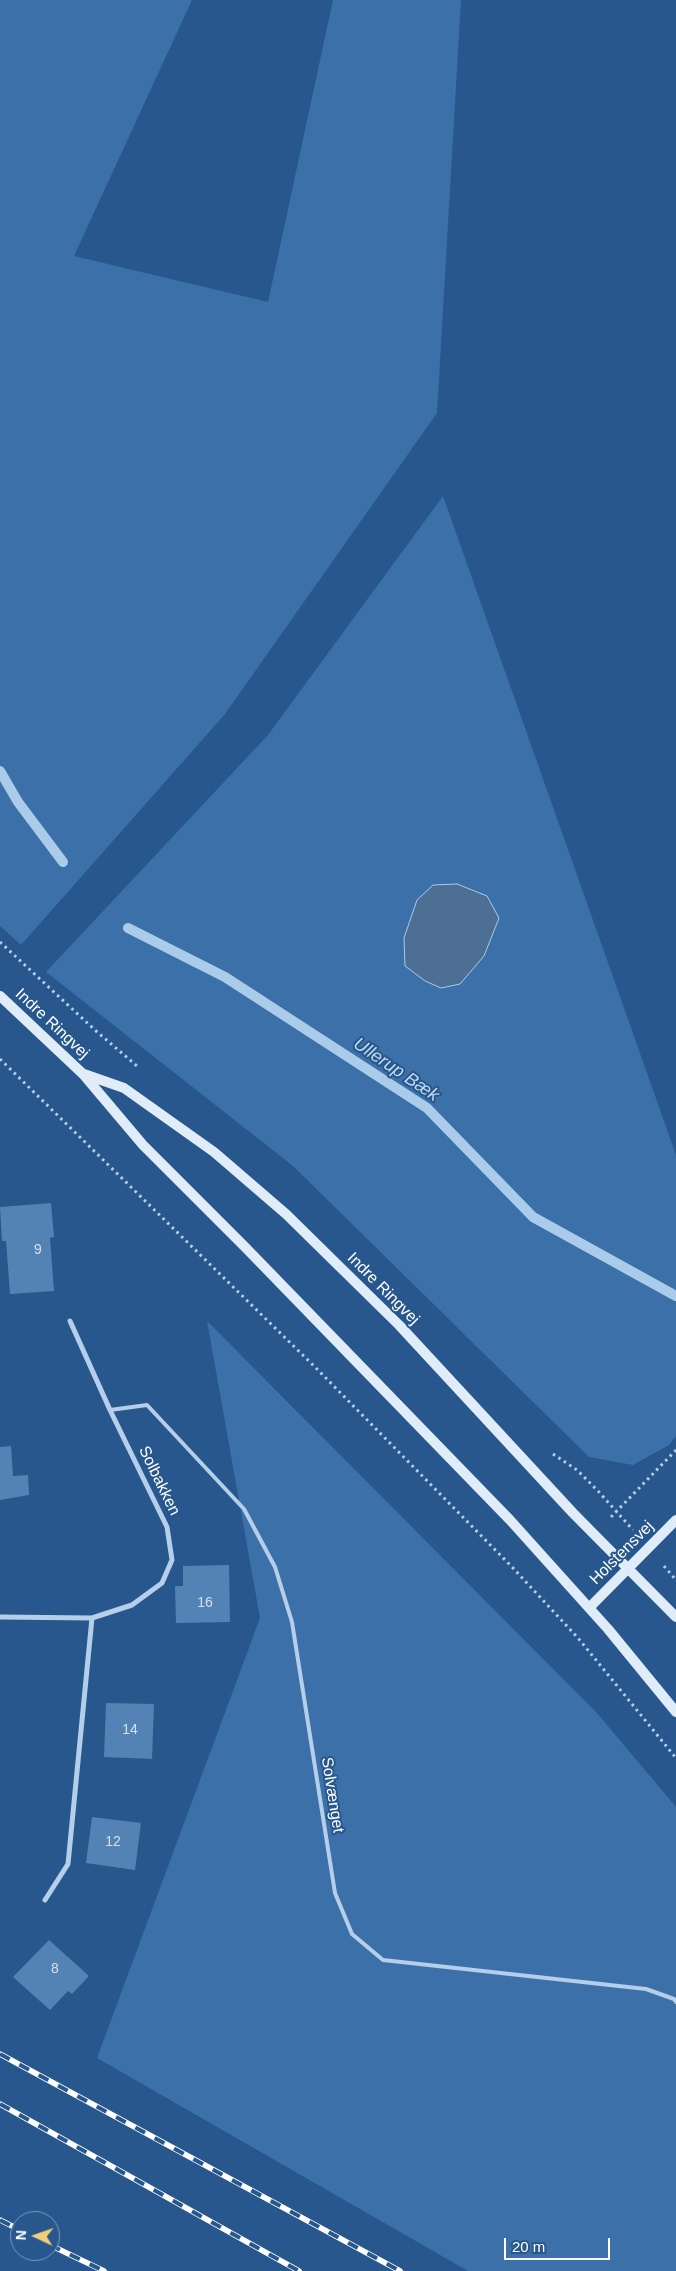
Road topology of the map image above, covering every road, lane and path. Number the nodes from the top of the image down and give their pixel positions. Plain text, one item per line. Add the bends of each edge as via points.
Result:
1 (0, 942) edge
2 (0, 996) edge
3 (0, 1059) edge
4 (141, 1070) dead end
5 (83, 1074) junction
6 (70, 1321) dead end
7 (110, 1410) junction
8 (676, 1450) edge
9 (617, 1511) dead end
10 (676, 1520) edge
11 (628, 1568) junction
12 (589, 1608) junction
13 (0, 1617) edge
14 (676, 1617) edge
15 (92, 1618) junction
16 (676, 1712) edge
17 (676, 1758) edge
18 (45, 1900) dead end
19 (676, 2002) edge

1 - 4 path
2 - 5 street, Indre Ringvej
3 - 17 path via 315,1367 513,1568 578,1638
5 - 11 street, Indre Ringvej via 124,1088 214,1152 286,1214 399,1325
5 - 12 street, Indre Ringvej via 143,1145 510,1520
6 - 7 street, Solbakken
7 - 15 street, Solbakken via 167,1527 172,1560 162,1583 139,1600
7 - 19 lane, Solvænget via 147,1405 244,1509 275,1567 292,1622 335,1893 352,1934 383,1960 646,1989
8 - 9 path
10 - 11 street, Holstensvej
11 - 12 street, Holstensvej
11 - 14 street, Indre Ringvej
12 - 16 street, Indre Ringvej
13 - 15 street, Solbakken
15 - 18 street via 68,1864

